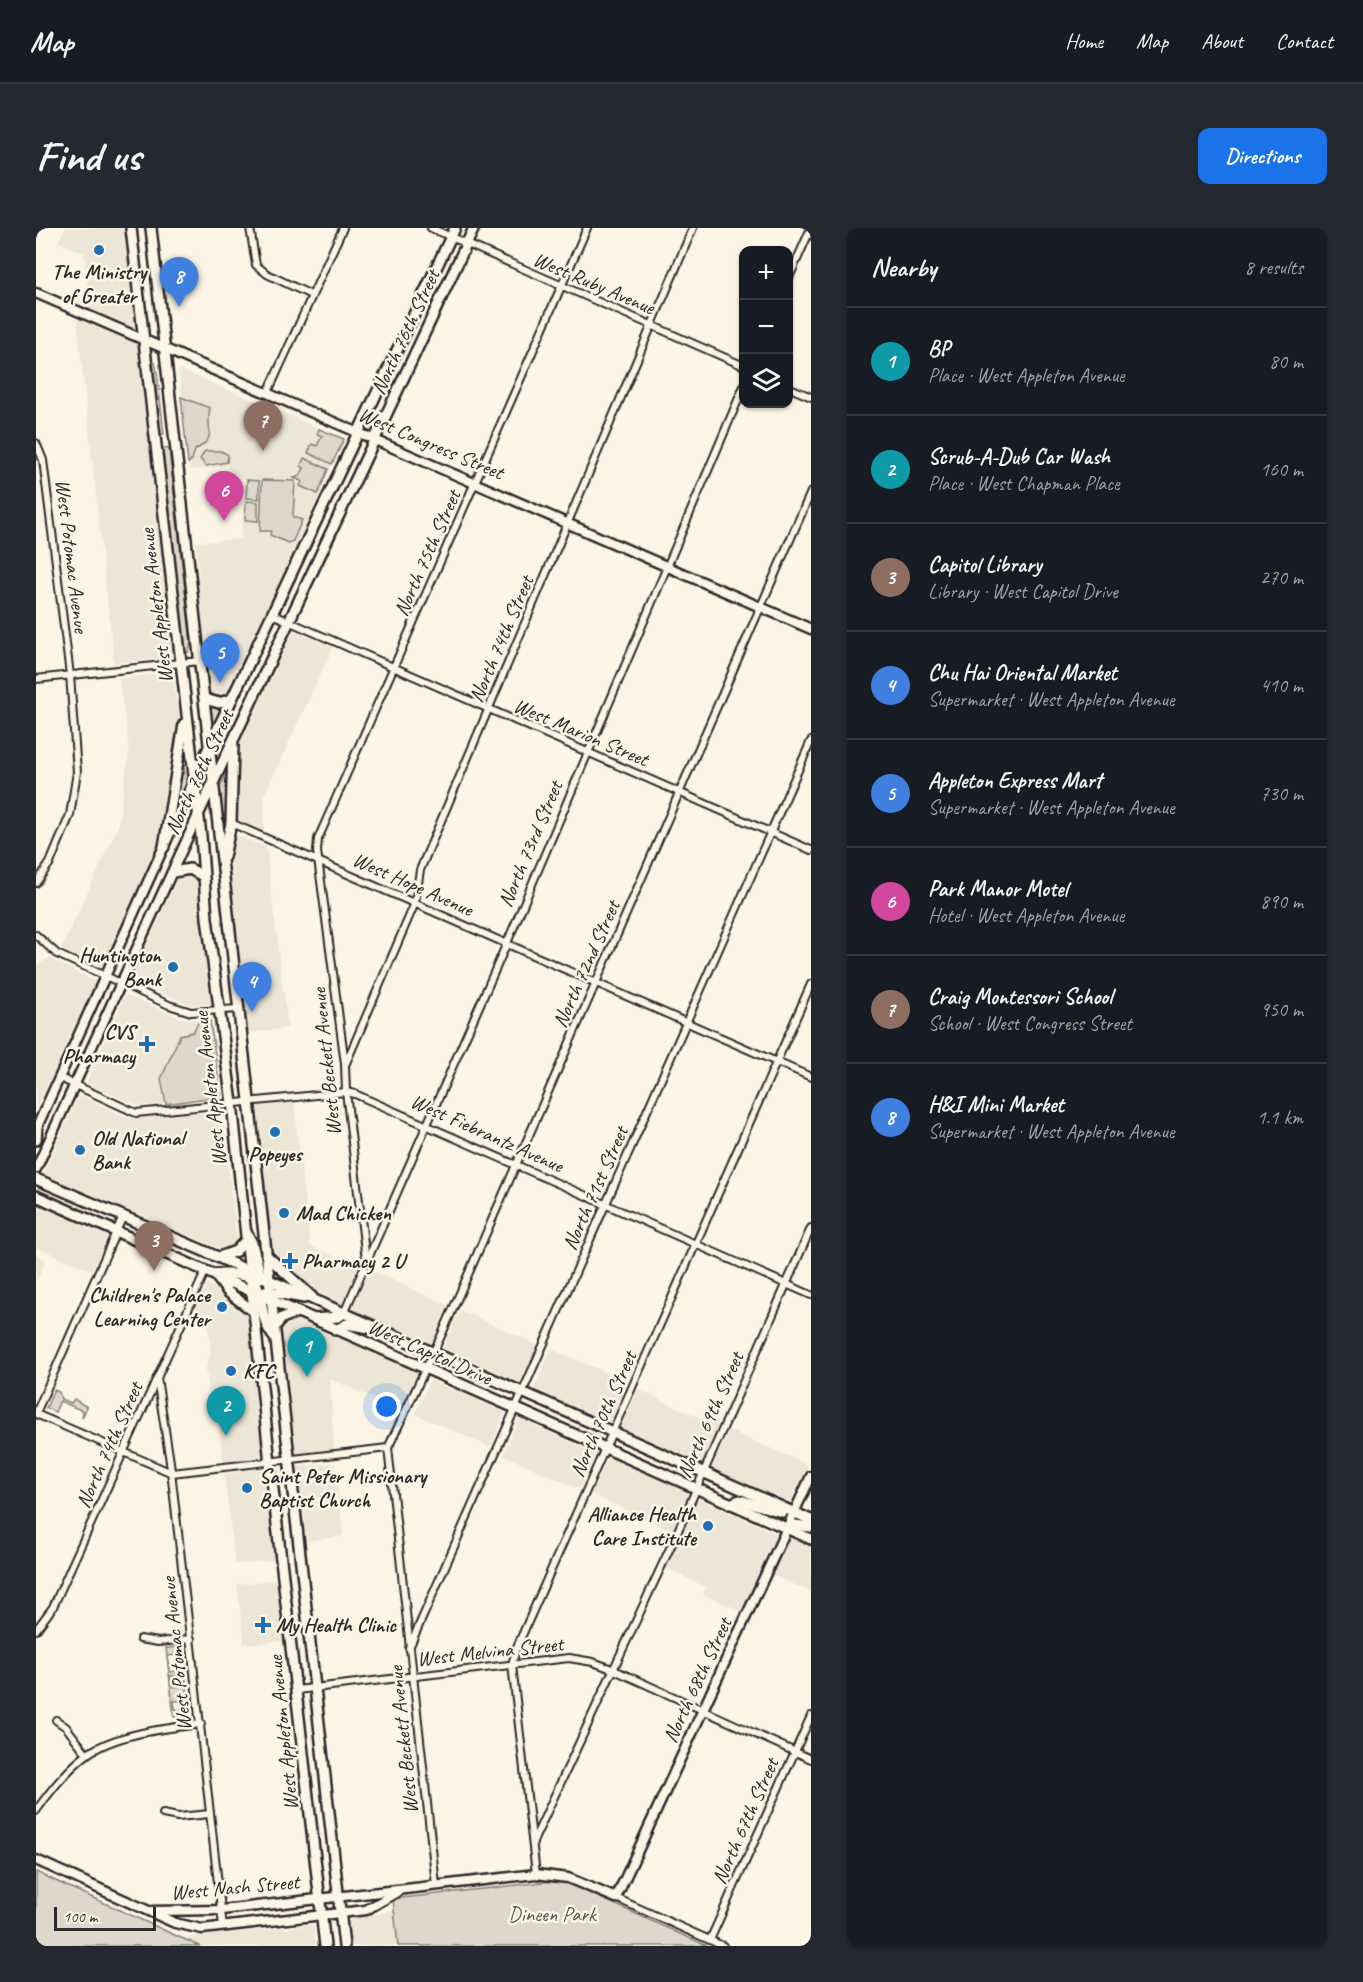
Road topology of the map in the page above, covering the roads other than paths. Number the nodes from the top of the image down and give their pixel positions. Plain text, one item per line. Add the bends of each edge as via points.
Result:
1 (131, 228) edge
2 (151, 228) edge
3 (250, 228) edge
4 (343, 228) edge
5 (431, 228) edge
6 (474, 228) edge
7 (587, 228) edge
8 (693, 228) edge
9 (811, 228) edge
10 (453, 232) edge
11 (466, 244) junction
12 (793, 271) edge
13 (561, 287) junction
14 (36, 293) edge
15 (311, 295) junction
16 (652, 326) junction
17 (142, 337) junction
18 (163, 346) junction
19 (739, 364) edge
20 (793, 389) edge
21 (268, 392) junction
22 (811, 397) edge
23 (739, 398) edge
24 (359, 432) junction
25 (375, 439) junction
26 (36, 443) edge
27 (477, 483) junction
28 (811, 492) edge
29 (568, 522) junction
30 (667, 566) junction
31 (760, 607) junction
32 (272, 614) junction
33 (290, 622) junction
34 (811, 628) edge
35 (200, 661) junction
36 (181, 664) junction
37 (394, 667) junction
38 (70, 675) junction
39 (36, 679) edge
40 (205, 699) junction
41 (232, 699) junction
42 (488, 710) junction
43 (186, 713) junction
44 (811, 741) edge
45 (233, 743) junction
46 (209, 749) junction
47 (586, 753) junction
48 (194, 780) junction
49 (214, 783) junction
50 (679, 793) junction
51 (198, 815) junction
52 (231, 823) junction
53 (770, 833) junction
54 (164, 847) junction
55 (811, 850) edge
56 (318, 860) junction
57 (223, 865) junction
58 (173, 872) junction
59 (203, 876) junction
60 (36, 883) edge
61 (415, 903) junction
62 (36, 934) edge
63 (507, 943) junction
64 (107, 976) junction
65 (122, 983) junction
66 (597, 983) junction
67 (811, 984) edge
68 (238, 1009) junction
69 (219, 1011) junction
70 (686, 1022) junction
71 (776, 1062) junction
72 (345, 1064) junction
73 (811, 1077) edge
74 (60, 1078) junction
75 (75, 1085) junction
76 (346, 1092) junction
77 (248, 1101) junction
78 (232, 1103) junction
79 (428, 1124) junction
80 (37, 1125) edge
81 (36, 1140) edge
82 (516, 1164) junction
83 (36, 1169) edge
84 (36, 1179) edge
85 (36, 1196) edge
86 (607, 1204) junction
87 (123, 1216) junction
88 (811, 1228) edge
89 (244, 1230) junction
90 (116, 1231) junction
91 (177, 1240) junction
92 (246, 1241) junction
93 (696, 1244) junction
94 (155, 1248) junction
95 (266, 1255) junction
96 (219, 1257) junction
97 (366, 1260) junction
98 (211, 1272) junction
99 (257, 1277) junction
100 (786, 1284) junction
101 (262, 1293) junction
102 (811, 1295) edge
103 (313, 1300) junction
104 (253, 1311) junction
105 (297, 1312) junction
106 (344, 1313) junction
107 (312, 1319) junction
108 (377, 1329) junction
109 (336, 1330) junction
110 (274, 1333) junction
111 (433, 1354) junction
112 (426, 1370) junction
113 (157, 1378) junction
114 (522, 1394) junction
115 (515, 1409) junction
116 (36, 1413) edge
117 (614, 1432) junction
118 (388, 1448) junction
119 (606, 1448) junction
120 (124, 1452) junction
121 (289, 1460) junction
122 (270, 1463) junction
123 (703, 1472) junction
124 (171, 1473) junction
125 (811, 1476) edge
126 (696, 1489) junction
127 (730, 1504) junction
128 (794, 1513) junction
129 (811, 1520) edge
130 (811, 1527) edge
131 (787, 1528) junction
132 (811, 1539) edge
133 (36, 1629) edge
134 (140, 1639) dead end
135 (191, 1639) junction
136 (409, 1648) junction
137 (512, 1665) junction
138 (612, 1669) junction
139 (412, 1677) junction
140 (314, 1688) junction
141 (297, 1690) junction
142 (703, 1710) junction
143 (811, 1716) edge
144 (56, 1720) dead end
145 (201, 1725) junction
146 (794, 1752) junction
147 (87, 1754) junction
148 (811, 1759) edge
149 (36, 1811) edge
150 (163, 1814) dead end
151 (210, 1814) junction
152 (533, 1843) junction
153 (36, 1860) edge
154 (536, 1874) junction
155 (436, 1885) junction
156 (400, 1890) junction
157 (338, 1896) junction
158 (320, 1898) junction
159 (616, 1898) junction
160 (222, 1910) junction
161 (153, 1911) junction
162 (340, 1914) junction
163 (322, 1916) junction
164 (224, 1928) junction
165 (710, 1940) junction
166 (325, 1946) edge
167 (344, 1946) edge
168 (723, 1946) edge

1 - 17 main road, West Appleton Avenue
2 - 18 main road, West Appleton Avenue
3 - 15 street via 256,265
4 - 15 street
5 - 10 street, West Ruby Avenue
6 - 11 main road, North 76th Street
7 - 13 street, North 75th Street
8 - 16 street, North 74th Street
9 - 12 street
10 - 11 street, West Ruby Avenue
10 - 24 main road, North 76th Street
11 - 13 street, West Ruby Avenue
11 - 25 main road, North 76th Street
13 - 16 street, West Ruby Avenue
13 - 27 street, North 75th Street
14 - 17 street, West Congress Street
15 - 21 street
16 - 19 street, West Ruby Avenue
16 - 29 street, North 74th Street
17 - 18 street, West Congress Street
17 - 36 main road, West Appleton Avenue
18 - 21 street, West Congress Street
18 - 35 main road, West Appleton Avenue
20 - 22 street
21 - 24 street, West Congress Street
23 - 30 street, North 73rd Street
24 - 25 street, West Congress Street
24 - 32 main road, North 76th Street
25 - 27 street, West Congress Street
25 - 33 main road, North 76th Street
26 - 38 street, West Potomac Avenue via 43,460
27 - 29 street, West Congress Street
27 - 37 street, North 75th Street
28 - 31 street, North 72nd Street
29 - 30 street, West Congress Street
29 - 42 street, North 74th Street
30 - 31 street, West Congress Street
30 - 47 street, North 73rd Street
31 - 34 street, West Congress Street
31 - 50 street, North 72nd Street
32 - 33 street, West Marion Street
32 - 41 main road, North 76th Street
33 - 37 street, West Marion Street
33 - 45 main road, North 76th Street
35 - 36 street
35 - 40 main road, West Appleton Avenue
36 - 38 street
36 - 43 main road, West Appleton Avenue
37 - 42 street, West Marion Street
37 - 56 street, North 75th Street via 322,828
38 - 39 street
38 - 60 street, West Potomac Avenue via 77,772 70,815 50,863
40 - 41 main road via 219,703
40 - 46 main road, West Appleton Avenue
41 - 46 main road, North 76th Street
42 - 47 street, West Marion Street
42 - 61 street, North 74th Street via 420,870
43 - 48 main road, West Appleton Avenue
43 - 54 main road
44 - 53 street, North 71st Street
45 - 49 main road, North 76th Street
45 - 52 main road
46 - 48 main road, North 76th Street
46 - 49 main road, West Appleton Avenue
47 - 50 street, West Marion Street
47 - 63 street, North 73rd Street
48 - 51 main road, West Appleton Avenue
48 - 54 street, North 76th Street
49 - 51 main road, North 76th Street
49 - 57 main road, West Appleton Avenue
50 - 53 street, West Marion Street
50 - 66 street, North 72nd Street
51 - 58 street, North 76th Street
51 - 59 main road, West Appleton Avenue
52 - 56 street, West Hope Avenue
52 - 57 main road
53 - 55 street, West Marion Street
53 - 70 street, North 71st Street
54 - 64 street, North 76th Street
56 - 61 street, West Hope Avenue
56 - 72 street, West Beckett Avenue
57 - 68 main road, West Appleton Avenue
58 - 59 main road via 190,869
58 - 65 street, North 76th Street
59 - 69 main road, West Appleton Avenue
61 - 63 street, West Hope Avenue
61 - 72 street, North 74th Street
62 - 64 street via 54,952
63 - 66 street, West Hope Avenue
63 - 79 street, North 73rd Street
64 - 65 street
64 - 74 street, North 76th Street
65 - 69 street via 191,1012
65 - 75 street, North 76th Street
66 - 70 street, West Hope Avenue
66 - 82 street, North 72nd Street
67 - 71 street, North 70th Street
68 - 69 street
68 - 77 main road, West Appleton Avenue
69 - 78 main road, West Appleton Avenue
70 - 71 street, West Hope Avenue
70 - 86 street, North 71st Street
71 - 73 street, West Hope Avenue
71 - 93 street, North 70th Street
72 - 76 street, West Beckett Avenue
74 - 75 street
74 - 80 street, North 76th Street
75 - 78 street via 136,1113
75 - 83 street, North 76th Street
76 - 77 street
76 - 79 street, West Fiebrantz Avenue via 365,1096
76 - 97 street, West Beckett Avenue
77 - 78 street
77 - 95 main road, West Appleton Avenue
78 - 89 main road, West Appleton Avenue
79 - 82 street, West Fiebrantz Avenue
79 - 97 street, North 73rd Street
80 - 81 main road
82 - 86 street, West Fiebrantz Avenue
82 - 111 street, North 72nd Street
84 - 87 main road, West Capitol Drive
85 - 90 main road, West Capitol Drive
86 - 93 street, West Fiebrantz Avenue
86 - 114 street, North 71st Street
87 - 90 street
87 - 91 main road, West Capitol Drive
88 - 100 street, North 69th Street
89 - 92 main road, West Appleton Avenue
89 - 99 main road via 252,1243
90 - 94 main road, West Capitol Drive
90 - 116 street
91 - 94 main road
91 - 96 main road, West Capitol Drive
92 - 96 main road via 236,1251
92 - 99 main road, West Appleton Avenue
93 - 100 street, West Fiebrantz Avenue
93 - 117 street, North 70th Street
94 - 98 main road, West Capitol Drive
95 - 99 main road, West Appleton Avenue
95 - 103 main road
96 - 99 main road, West Capitol Drive
97 - 106 street, North 73rd Street
98 - 99 main road
98 - 101 main road, West Capitol Drive
98 - 104 main road via 228,1292
98 - 113 street, North 74th Street
99 - 101 main road, West Appleton Avenue
99 - 101 main road
99 - 103 main road, West Capitol Drive
100 - 102 street, West Fiebrantz Avenue
100 - 123 street, North 69th Street
101 - 103 main road
101 - 104 main road, West Appleton Avenue
101 - 105 main road, West Capitol Drive
101 - 110 main road, West Appleton Avenue
103 - 106 main road, West Capitol Drive
104 - 122 main road, West Appleton Avenue
105 - 107 main road, West Capitol Drive
105 - 110 main road via 282,1318
106 - 107 main road
106 - 108 main road, West Capitol Drive
107 - 109 main road, West Capitol Drive
108 - 109 main road via 347,1324
108 - 111 main road, West Capitol Drive
109 - 112 main road, West Capitol Drive
110 - 121 main road, West Appleton Avenue
111 - 112 street, North 72nd Street
111 - 114 main road, West Capitol Drive
112 - 115 main road, West Capitol Drive
112 - 118 street, North 72nd Street
113 - 120 street, North 74th Street
113 - 124 street, West Potomac Avenue
114 - 115 street, North 71st Street
114 - 117 main road, West Capitol Drive
115 - 119 main road, West Capitol Drive
115 - 136 street, North 71st Street
116 - 120 street
117 - 119 street, North 70th Street
117 - 123 main road, West Capitol Drive
118 - 121 street
118 - 136 street, West Beckett Avenue
119 - 126 main road, West Capitol Drive
119 - 137 street, North 70th Street
120 - 124 street
120 - 133 street, North 74th Street via 53,1607
121 - 122 street
121 - 140 main road, West Appleton Avenue
122 - 124 street
122 - 141 main road, West Appleton Avenue
123 - 126 street, North 69th Street
123 - 128 main road, West Capitol Drive
124 - 135 street, West Potomac Avenue
125 - 128 street, North 68th Street
126 - 127 main road, West Capitol Drive
126 - 138 street, North 69th Street
127 - 128 main road via 740,1500
127 - 131 main road, West Capitol Drive
128 - 129 main road, West Capitol Drive
128 - 131 street, North 68th Street
130 - 131 main road
131 - 132 main road, West Capitol Drive
131 - 142 street, North 68th Street
134 - 135 street
135 - 145 street, West Potomac Avenue
136 - 139 street, West Beckett Avenue
137 - 138 street, West Melvina Street via 569,1658
137 - 139 street, West Melvina Street
137 - 152 street, North 70th Street
138 - 142 street, West Melvina Street
138 - 152 street, North 69th Street
139 - 140 street, West Melvina Street
139 - 155 street, West Beckett Avenue
140 - 141 street, West Melvina Street
140 - 157 main road, West Appleton Avenue
141 - 158 main road, West Appleton Avenue
142 - 146 street, West Melvina Street
142 - 159 street, North 68th Street
143 - 146 street, North 67th Street
144 - 147 street
145 - 147 street via 153,1730
145 - 151 street, West Potomac Avenue
146 - 148 street, West Melvina Street
146 - 165 street, North 67th Street
147 - 149 street
150 - 151 street
151 - 160 street, West Potomac Avenue
152 - 154 street, North 70th Street
153 - 161 street, West Nash Street
154 - 155 street, West Nash Street
154 - 159 street, West Nash Street via 568,1878
155 - 156 street, West Nash Street
156 - 157 street, West Nash Street
156 - 162 street, West Nash Street via 366,1910
157 - 158 street, West Nash Street
157 - 162 main road, West Appleton Avenue
158 - 160 street, West Nash Street
158 - 163 main road, West Appleton Avenue
159 - 165 street
160 - 161 street, West Nash Street
160 - 164 street, West Potomac Avenue
161 - 164 street, West Nash Street via 188,1927
162 - 163 street, West Nash Street
162 - 167 main road, West Appleton Avenue
163 - 164 street, West Nash Street
163 - 166 main road, West Appleton Avenue
165 - 168 street

